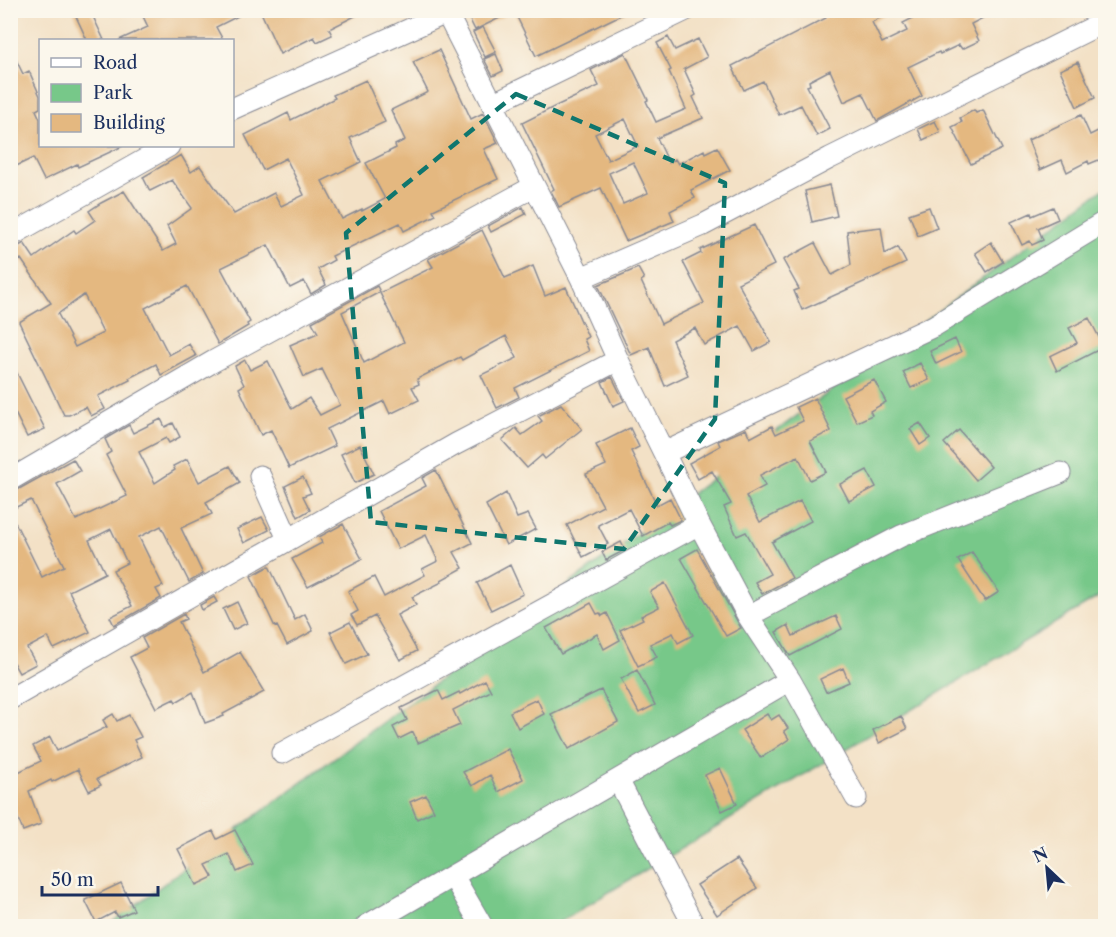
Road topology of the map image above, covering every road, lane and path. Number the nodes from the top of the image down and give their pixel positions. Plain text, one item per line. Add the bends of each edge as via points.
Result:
1 (686, 10) edge
2 (445, 12) edge
3 (1106, 21) edge
4 (492, 104) junction
5 (234, 108) edge
6 (167, 147) edge
7 (533, 187) junction
8 (1106, 221) edge
9 (10, 236) edge
10 (581, 278) junction
11 (618, 360) junction
12 (664, 453) junction
13 (1060, 473) dead end
14 (260, 476) dead end
15 (10, 480) edge
16 (699, 524) junction
17 (288, 539) junction
18 (748, 616) junction
19 (790, 680) junction
20 (10, 699) edge
21 (282, 753) dead end
22 (618, 780) junction
23 (856, 798) dead end
24 (453, 876) junction
25 (693, 922) dead end
26 (366, 927) edge
27 (482, 927) edge

1 - 4 street
2 - 4 street
2 - 5 street
3 - 10 street via 703,225
4 - 7 street
6 - 9 street
7 - 10 street
7 - 15 street via 214,361
8 - 12 street via 934,326
10 - 11 street
11 - 12 street
11 - 17 street via 456,444
12 - 16 street
13 - 18 street via 901,536
14 - 17 street
16 - 18 street
16 - 21 street
17 - 20 street
18 - 19 street
19 - 22 street
19 - 23 street
22 - 24 street
22 - 25 street
24 - 26 street
24 - 27 street

